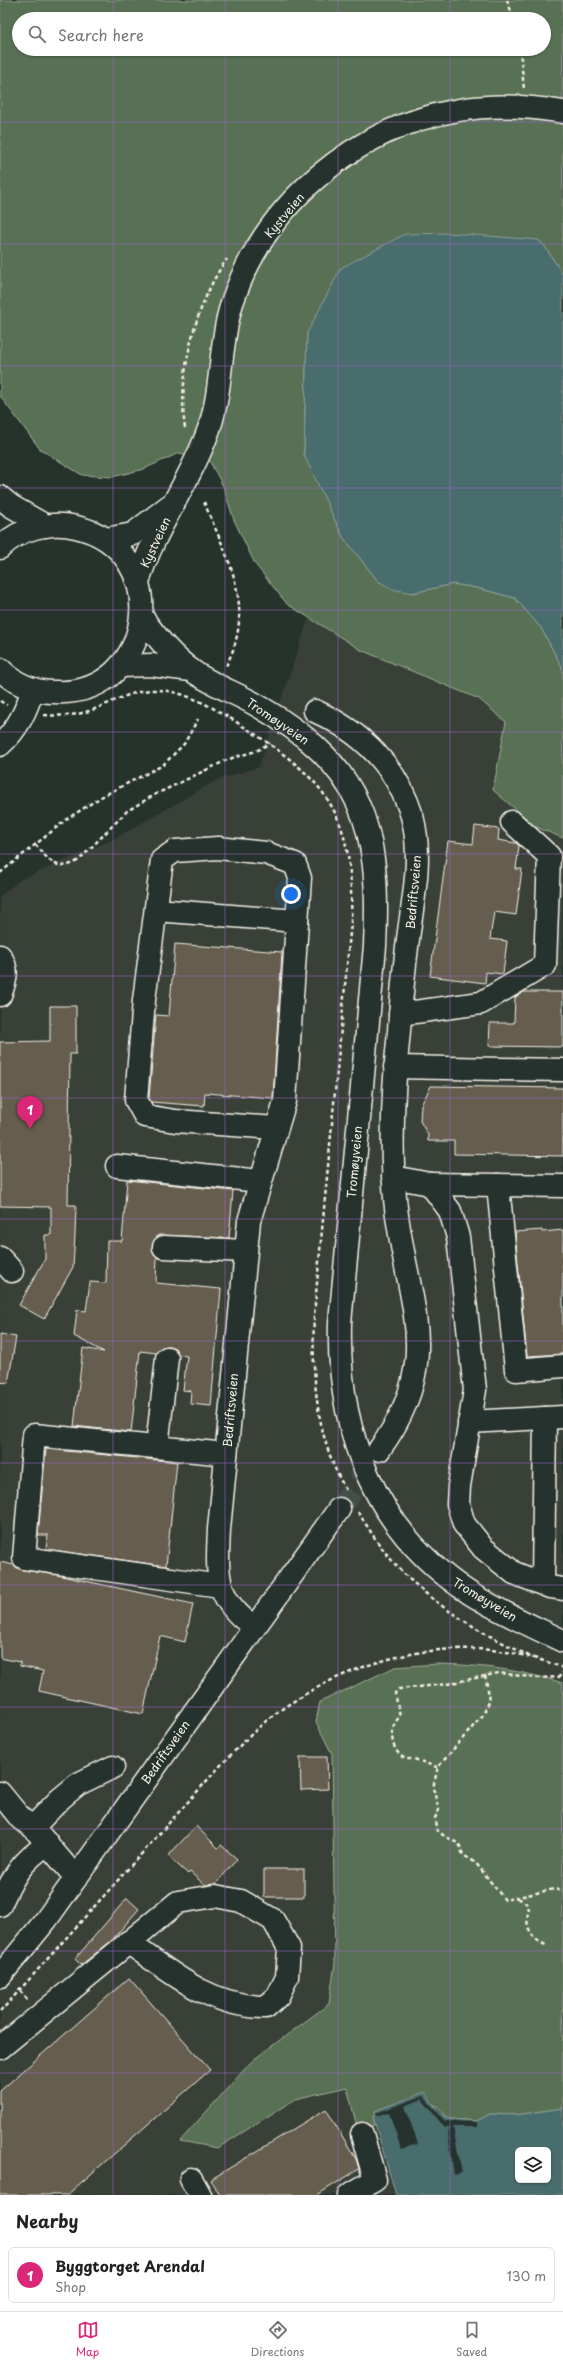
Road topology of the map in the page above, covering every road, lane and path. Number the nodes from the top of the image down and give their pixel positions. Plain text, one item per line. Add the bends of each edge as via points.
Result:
1 (506, 0) edge
2 (511, 12) edge
3 (521, 56) edge
4 (517, 91) dead end
5 (524, 91) junction
6 (530, 92) dead end
7 (563, 112) edge
8 (229, 256) dead end
9 (185, 428) dead end
10 (0, 497) edge
11 (173, 502) junction
12 (204, 502) dead end
13 (46, 526) junction
14 (106, 539) junction
15 (0, 548) edge
16 (138, 582) junction
17 (142, 617) junction
18 (120, 666) junction
19 (226, 666) dead end
20 (0, 670) edge
21 (191, 670) junction
22 (33, 689) junction
23 (0, 702) edge
24 (25, 712) junction
25 (315, 712) dead end
26 (198, 719) dead end
27 (270, 743) junction
28 (0, 745) edge
29 (512, 822) dead end
30 (35, 844) junction
31 (0, 873) edge
32 (156, 910) junction
33 (297, 921) junction
34 (0, 956) edge
35 (0, 995) edge
36 (400, 1014) junction
37 (395, 1067) junction
38 (563, 1070) edge
39 (276, 1128) junction
40 (117, 1166) dead end
41 (393, 1178) junction
42 (260, 1181) junction
43 (430, 1184) junction
44 (498, 1185) junction
45 (563, 1186) edge
46 (164, 1247) dead end
47 (245, 1251) junction
48 (167, 1358) dead end
49 (563, 1366) edge
50 (554, 1418) edge
51 (469, 1422) junction
52 (157, 1447) junction
53 (379, 1450) tunnel mouth
54 (226, 1454) junction
55 (347, 1502) junction
56 (220, 1586) junction
57 (553, 1586) edge
58 (254, 1626) junction
59 (563, 1641) edge
60 (533, 1658) junction
61 (563, 1668) edge
62 (563, 1672) edge
63 (485, 1675) junction
64 (113, 1767) dead end
65 (438, 1767) junction
66 (0, 1793) edge
67 (33, 1828) junction
68 (48, 1844) junction
69 (76, 1878) junction
70 (563, 1891) edge
71 (517, 1898) junction
72 (0, 1905) edge
73 (128, 1942) junction
74 (546, 1945) dead end
75 (0, 1976) edge
76 (0, 2012) edge
77 (0, 2048) edge
78 (362, 2134) dead end
79 (349, 2195) edge

1 - 2 path
3 - 5 path
4 - 5 path
5 - 6 path
7 - 11 main road, Kystveien via 518,106 491,107 459,110 419,120 381,134 346,154 296,197 265,236 240,282 226,325 217,395 210,426 192,469
8 - 9 path via 206,300 192,337 184,393
10 - 13 main road
11 - 14 main road, Kystveien via 133,534
11 - 16 main road, Kystveien
12 - 19 path via 231,567 239,594 239,629 234,651
13 - 14 main road via 58,524 77,527
13 - 15 main road via 23,533
14 - 16 main road via 125,558
16 - 17 main road
17 - 18 main road via 135,643
17 - 21 main road, Tromøyveien via 156,637
18 - 21 main road, Tromøyveien via 151,665
18 - 22 main road via 99,682 73,692 46,692
20 - 22 main road via 13,680
21 - 59 main road, Tromøyveien via 284,722 325,756 355,796 372,842 377,900 375,946 339,1336 340,1377 345,1408 358,1452 370,1481 386,1508 424,1556 471,1593 506,1614
22 - 24 main road
23 - 24 path
24 - 27 path via 56,716 73,715 134,693 166,691 200,702
24 - 28 main road via 10,736
25 - 36 main road, Bedriftsveien via 351,731 372,748 396,780 412,816 417,847 417,869
26 - 30 path via 184,744 162,765 84,808
27 - 30 path via 256,751 229,759 128,811 71,865 55,865
27 - 55 path via 312,778 330,802 343,835 352,882 351,922 314,1315 313,1359 314,1384 323,1431
29 - 36 main road via 549,856 545,965 481,1003
30 - 31 path
32 - 33 main road
32 - 33 main road, Bedriftsveien via 162,860 174,851 218,848 266,853 295,864 300,878
32 - 39 main road, Bedriftsveien via 144,1000 136,1100 145,1116 174,1121
33 - 39 main road, Bedriftsveien via 285,1101
34 - 35 main road via 5,963 6,979
36 - 37 main road, Bedriftsveien
37 - 38 main road
37 - 41 main road, Bedriftsveien via 391,1119
39 - 42 main road, Bedriftsveien
40 - 42 main road
41 - 43 main road
41 - 53 main road, Bedriftsveien via 400,1242 415,1311 417,1362 414,1381 404,1409
42 - 47 main road, Bedriftsveien via 249,1221
43 - 44 main road
43 - 51 main road via 450,1211 458,1237 475,1390
44 - 45 main road
44 - 49 main road via 516,1370
46 - 47 main road
47 - 54 main road, Bedriftsveien
48 - 52 main road
50 - 51 main road
50 - 57 main road
51 - 57 main road via 458,1504 464,1524 483,1548 514,1573
52 - 54 main road
52 - 56 main road via 34,1435 24,1558
54 - 56 main road, Bedriftsveien via 218,1557
55 - 58 main road, Bedriftsveien
55 - 60 path via 389,1557 418,1587 482,1633
56 - 58 main road, Bedriftsveien via 223,1595 241,1618
58 - 69 main road, Bedriftsveien
60 - 61 path
60 - 76 path via 493,1651 447,1649 408,1653 357,1668 316,1688 282,1710 254,1732 220,1766
62 - 63 path via 559,1677 537,1678 499,1673
63 - 65 path via 490,1700 484,1715
63 - 65 path via 447,1684 409,1687 395,1693 400,1717 392,1726 395,1748 406,1758
64 - 67 main road via 78,1784
65 - 71 path via 433,1788 439,1810 435,1818 436,1829 459,1844 463,1855 475,1862 505,1900
66 - 67 main road via 21,1819
67 - 68 main road
68 - 69 main road
68 - 72 main road via 32,1854 16,1872
69 - 75 main road, Bedriftsveien via 25,1948
70 - 71 path via 554,1890
71 - 74 path via 526,1902 529,1909 526,1918 534,1939
73 - 73 main road via 178,1902 215,1896 241,1901 273,1920 290,1948 287,1977 278,1996 266,2007 245,2007 210,1996 174,1975
73 - 77 main road
78 - 79 main road via 375,2180

